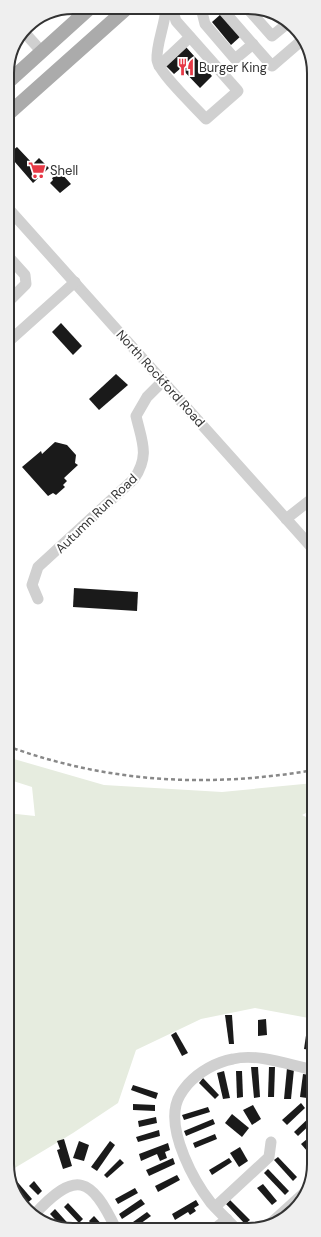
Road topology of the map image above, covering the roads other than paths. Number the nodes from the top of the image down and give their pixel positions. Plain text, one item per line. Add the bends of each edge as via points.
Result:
1 (84, 14) edge
2 (120, 14) edge
3 (166, 14) edge
4 (174, 14) edge
5 (202, 14) edge
6 (226, 14) edge
7 (253, 14) edge
8 (284, 26) edge
9 (27, 36) edge
10 (190, 37) junction
11 (299, 43) edge
12 (253, 44) junction
13 (42, 52) junction
14 (159, 66) junction
15 (14, 77) edge
16 (14, 109) edge
17 (14, 215) edge
18 (14, 263) edge
19 (75, 282) junction
20 (14, 296) edge
21 (14, 337) edge
22 (163, 381) junction
23 (307, 503) edge
24 (286, 520) junction
25 (307, 542) edge
26 (38, 599) dead end
27 (307, 1069) edge
28 (271, 1142) dead end
29 (215, 1206) junction
30 (37, 1211) edge
31 (226, 1219) junction
32 (113, 1223) edge
33 (221, 1223) edge
34 (230, 1223) edge

1 - 13 main road
2 - 16 main road
3 - 14 street via 158,52
4 - 10 street via 176,21
5 - 12 street via 205,24 235,59
6 - 12 street
7 - 8 street via 272,36
9 - 13 street
10 - 14 street
10 - 14 street via 238,91 206,119
11 - 12 street via 272,66
13 - 15 main road
17 - 19 street, North Rockford Road
18 - 20 street via 25,275 26,284
19 - 21 street
19 - 22 street, North Rockford Road
22 - 24 street, North Rockford Road
22 - 26 street, Autumn Run Road via 147,397 136,416 145,456 141,468 134,479 38,567 32,585
23 - 24 street
24 - 25 street, North Rockford Road
27 - 29 street via 265,1060 233,1059 205,1070 183,1090 176,1106 178,1136 186,1162
28 - 29 street via 269,1157
29 - 31 street
30 - 32 street via 50,1198 64,1189 80,1184 90,1188 97,1195
31 - 33 street
31 - 34 street

